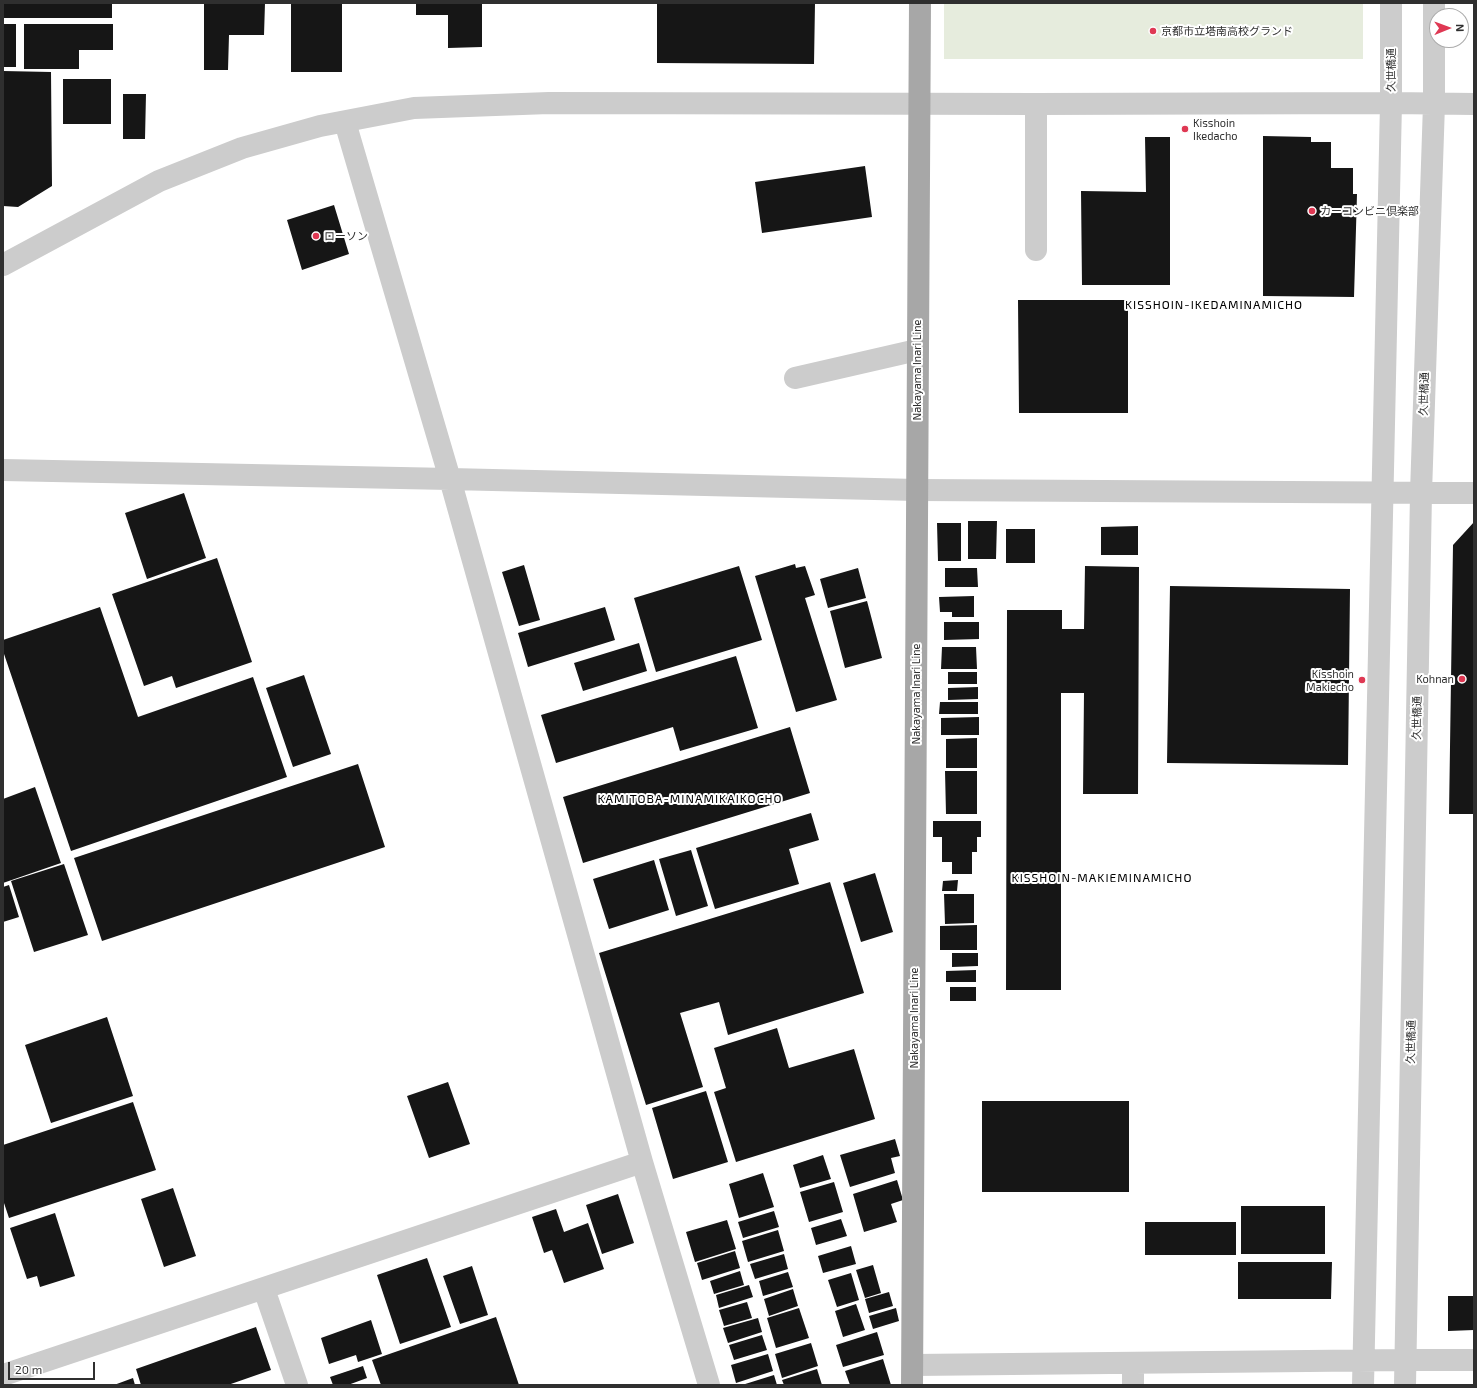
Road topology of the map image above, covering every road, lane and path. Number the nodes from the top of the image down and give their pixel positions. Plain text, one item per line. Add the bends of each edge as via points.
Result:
1 (920, 3) edge
2 (1391, 3) edge
3 (1434, 3) edge
4 (920, 103) junction
5 (1391, 103) junction
6 (1036, 104) junction
7 (1434, 104) junction
8 (1474, 104) edge
9 (345, 122) junction
10 (1036, 250) dead end
11 (3, 265) edge
12 (917, 350) junction
13 (795, 378) dead end
14 (3, 470) edge
15 (450, 479) junction
16 (917, 490) junction
17 (1421, 493) junction
18 (1474, 493) edge
19 (1382, 494) junction
20 (642, 1162) junction
21 (264, 1289) junction
22 (1364, 1360) junction
23 (1406, 1360) junction
24 (1474, 1360) edge
25 (1133, 1363) junction
26 (3, 1375) edge
27 (912, 1375) edge
28 (297, 1385) edge
29 (709, 1385) edge
30 (1133, 1385) edge
31 (1363, 1385) edge
32 (1406, 1385) edge

1 - 4 main road, Nakayama Inari Line
2 - 5 street, 久世橋通
3 - 7 street, 久世橋通
4 - 6 street
4 - 9 street via 549,103 414,108
4 - 12 main road, Nakayama Inari Line
5 - 6 street
5 - 7 street
5 - 19 street, 久世橋通
6 - 10 street
7 - 8 street
7 - 17 street, 久世橋通
9 - 11 street via 320,126 242,148 159,181
9 - 15 street
12 - 13 street
12 - 16 main road, Nakayama Inari Line
14 - 15 street
15 - 16 street
15 - 20 street
16 - 19 street
16 - 27 main road, Nakayama Inari Line
17 - 18 street
17 - 19 street
17 - 23 street, 久世橋通
19 - 22 street, 久世橋通
20 - 21 street
20 - 29 street
21 - 26 street
21 - 28 street
22 - 23 street
22 - 25 street
22 - 31 street, 久世橋通
23 - 24 street
23 - 32 street, 久世橋通
25 - 27 street
25 - 30 street

